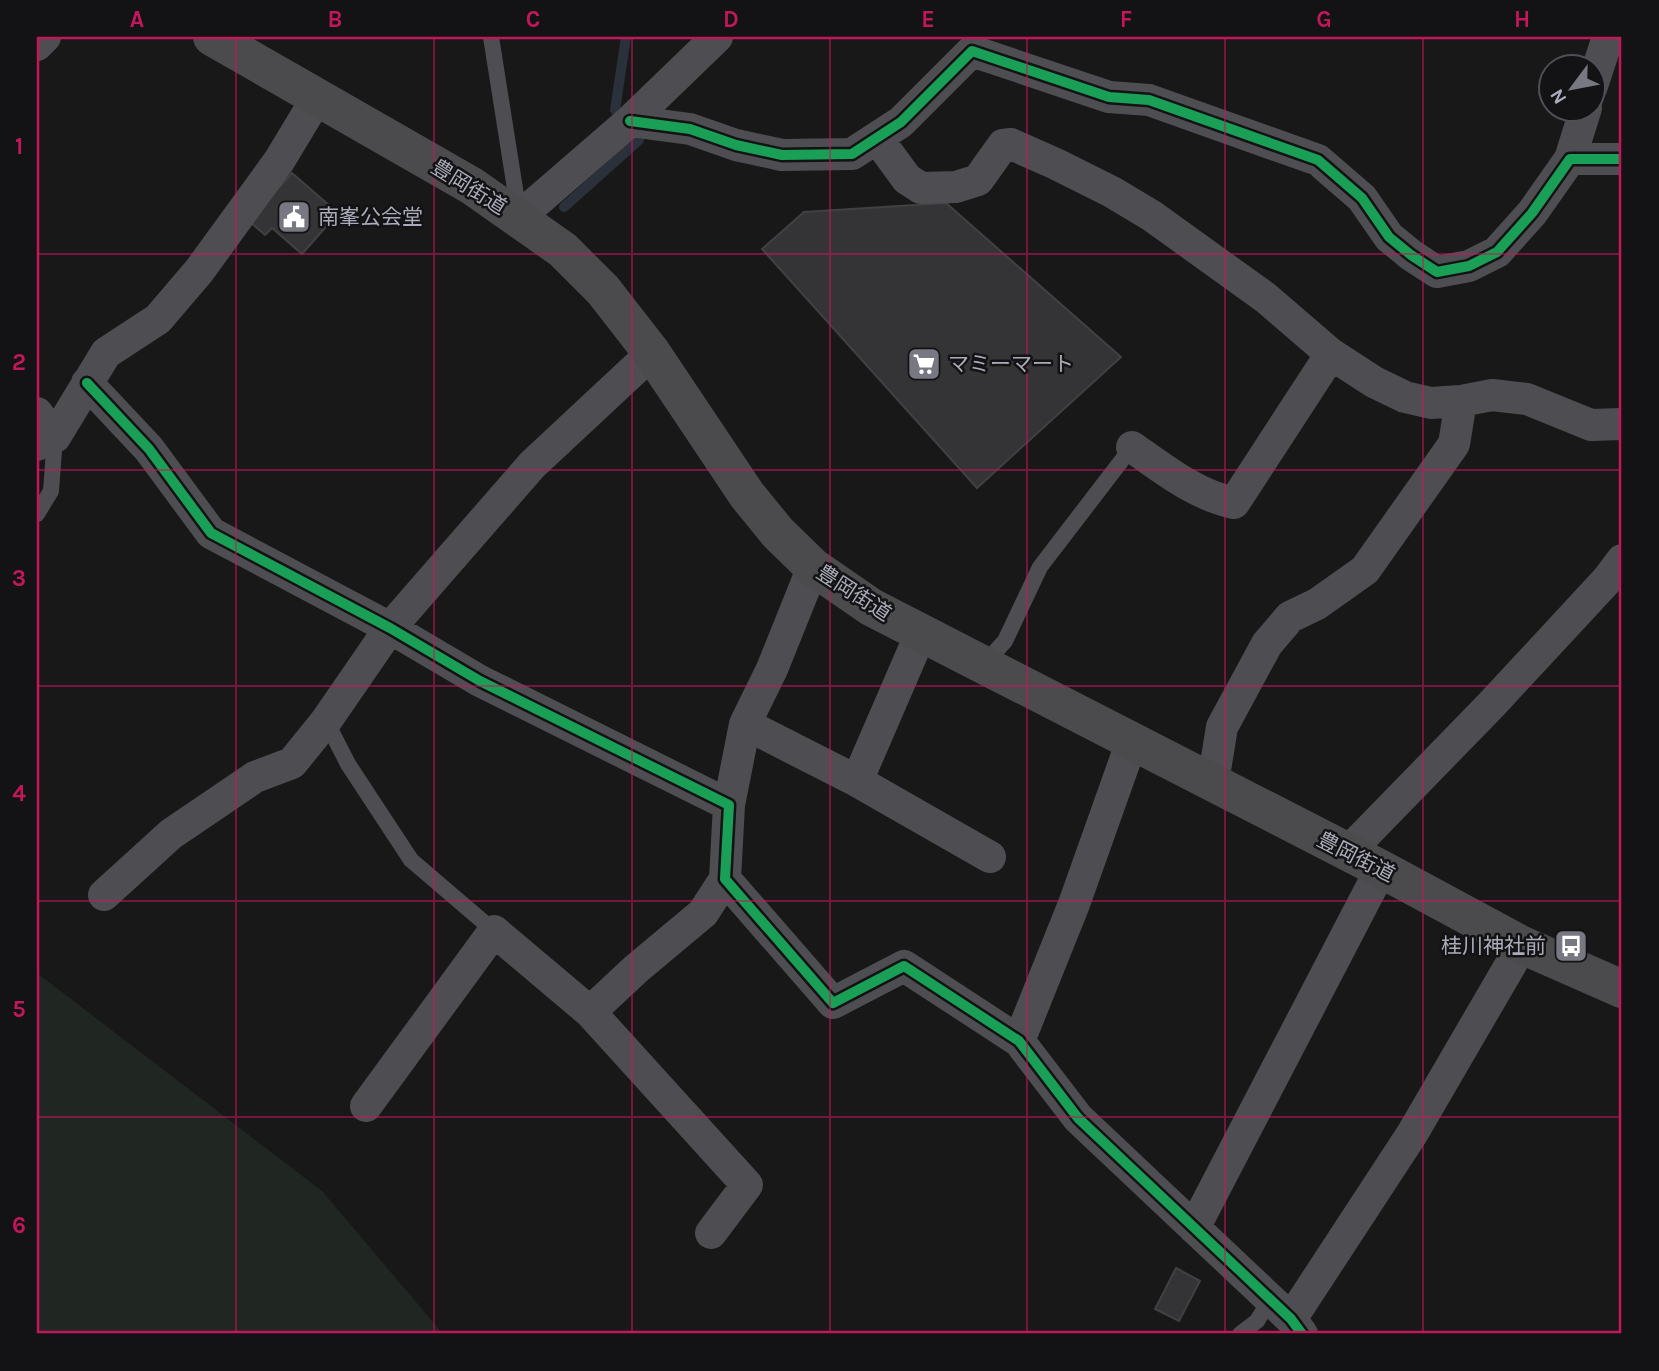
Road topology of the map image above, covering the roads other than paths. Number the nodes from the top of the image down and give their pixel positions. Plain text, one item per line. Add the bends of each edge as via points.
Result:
1 (45, 37) edge
2 (212, 37) edge
3 (491, 37) edge
4 (717, 37) edge
5 (37, 45) edge
6 (317, 97) junction
7 (630, 121) junction
8 (1582, 122) edge
9 (877, 138) junction
10 (1570, 159) junction
11 (1622, 159) edge
12 (519, 217) junction
13 (652, 354) junction
14 (1331, 354) junction
15 (87, 383) junction
16 (1461, 401) junction
17 (1622, 424) edge
18 (43, 432) edge
19 (1132, 447) joint
20 (37, 514) edge
21 (813, 568) junction
22 (1617, 576) edge
23 (390, 628) junction
24 (921, 633) junction
25 (984, 664) junction
26 (326, 721) junction
27 (745, 724) junction
28 (1132, 741) junction
29 (856, 781) junction
30 (1213, 782) junction
31 (729, 805) junction
32 (1347, 853) junction
33 (990, 856) dead end
34 (1381, 869) junction
35 (725, 879) junction
36 (104, 895) dead end
37 (494, 931) junction
38 (1522, 945) junction
39 (1622, 989) edge
40 (590, 1012) junction
41 (1019, 1041) junction
42 (366, 1106) dead end
43 (1194, 1228) junction
44 (711, 1233) dead end
45 (1288, 1318) edge
46 (1240, 1334) edge

1 - 5 street
2 - 6 main road, 豊岡街道
3 - 12 lane
4 - 7 street
6 - 12 main road, 豊岡街道
6 - 15 street via 279,161 199,271 159,319 106,353
7 - 9 street via 690,129 782,155 852,155
7 - 12 street
8 - 10 street
9 - 10 street via 901,122 972,51 1109,97 1149,100 1318,160 1362,198 1389,237 1437,272 1469,266 1497,252
9 - 14 street via 907,179 920,188 956,187 978,180 1003,145 1011,144 1056,164 1152,216 1266,298
10 - 11 street
12 - 13 main road, 豊岡街道 via 563,250 603,290
13 - 21 main road, 豊岡街道 via 747,495
13 - 23 street via 533,465
14 - 16 street via 1405,397
14 - 19 street via 1234,503 1173,476
15 - 18 street
15 - 23 street via 149,449 211,533
16 - 17 street via 1492,395 1527,399 1591,425
16 - 30 street via 1454,444 1365,570 1290,617 1266,644 1222,727
18 - 20 lane via 51,491
19 - 25 lane via 1040,567 1005,641
21 - 24 main road, 豊岡街道 via 871,607
21 - 27 street
22 - 32 street
23 - 26 street
23 - 31 street via 480,681
24 - 25 main road, 豊岡街道
24 - 29 street
25 - 28 main road, 豊岡街道
26 - 36 street via 292,763 255,777 171,834
26 - 37 lane via 348,764 411,860
27 - 29 street
27 - 31 street
28 - 30 main road, 豊岡街道
28 - 41 street
29 - 33 street
30 - 32 main road, 豊岡街道
31 - 35 street
32 - 34 main road, 豊岡街道
34 - 38 main road, 豊岡街道
34 - 43 street
35 - 40 street via 702,913
35 - 41 street via 833,1003 904,966
37 - 40 street
37 - 42 street
38 - 39 main road, 豊岡街道
38 - 45 street via 1412,1134
40 - 44 street via 747,1185
41 - 43 street via 1078,1118
43 - 45 street
45 - 46 lane via 1257,1321

